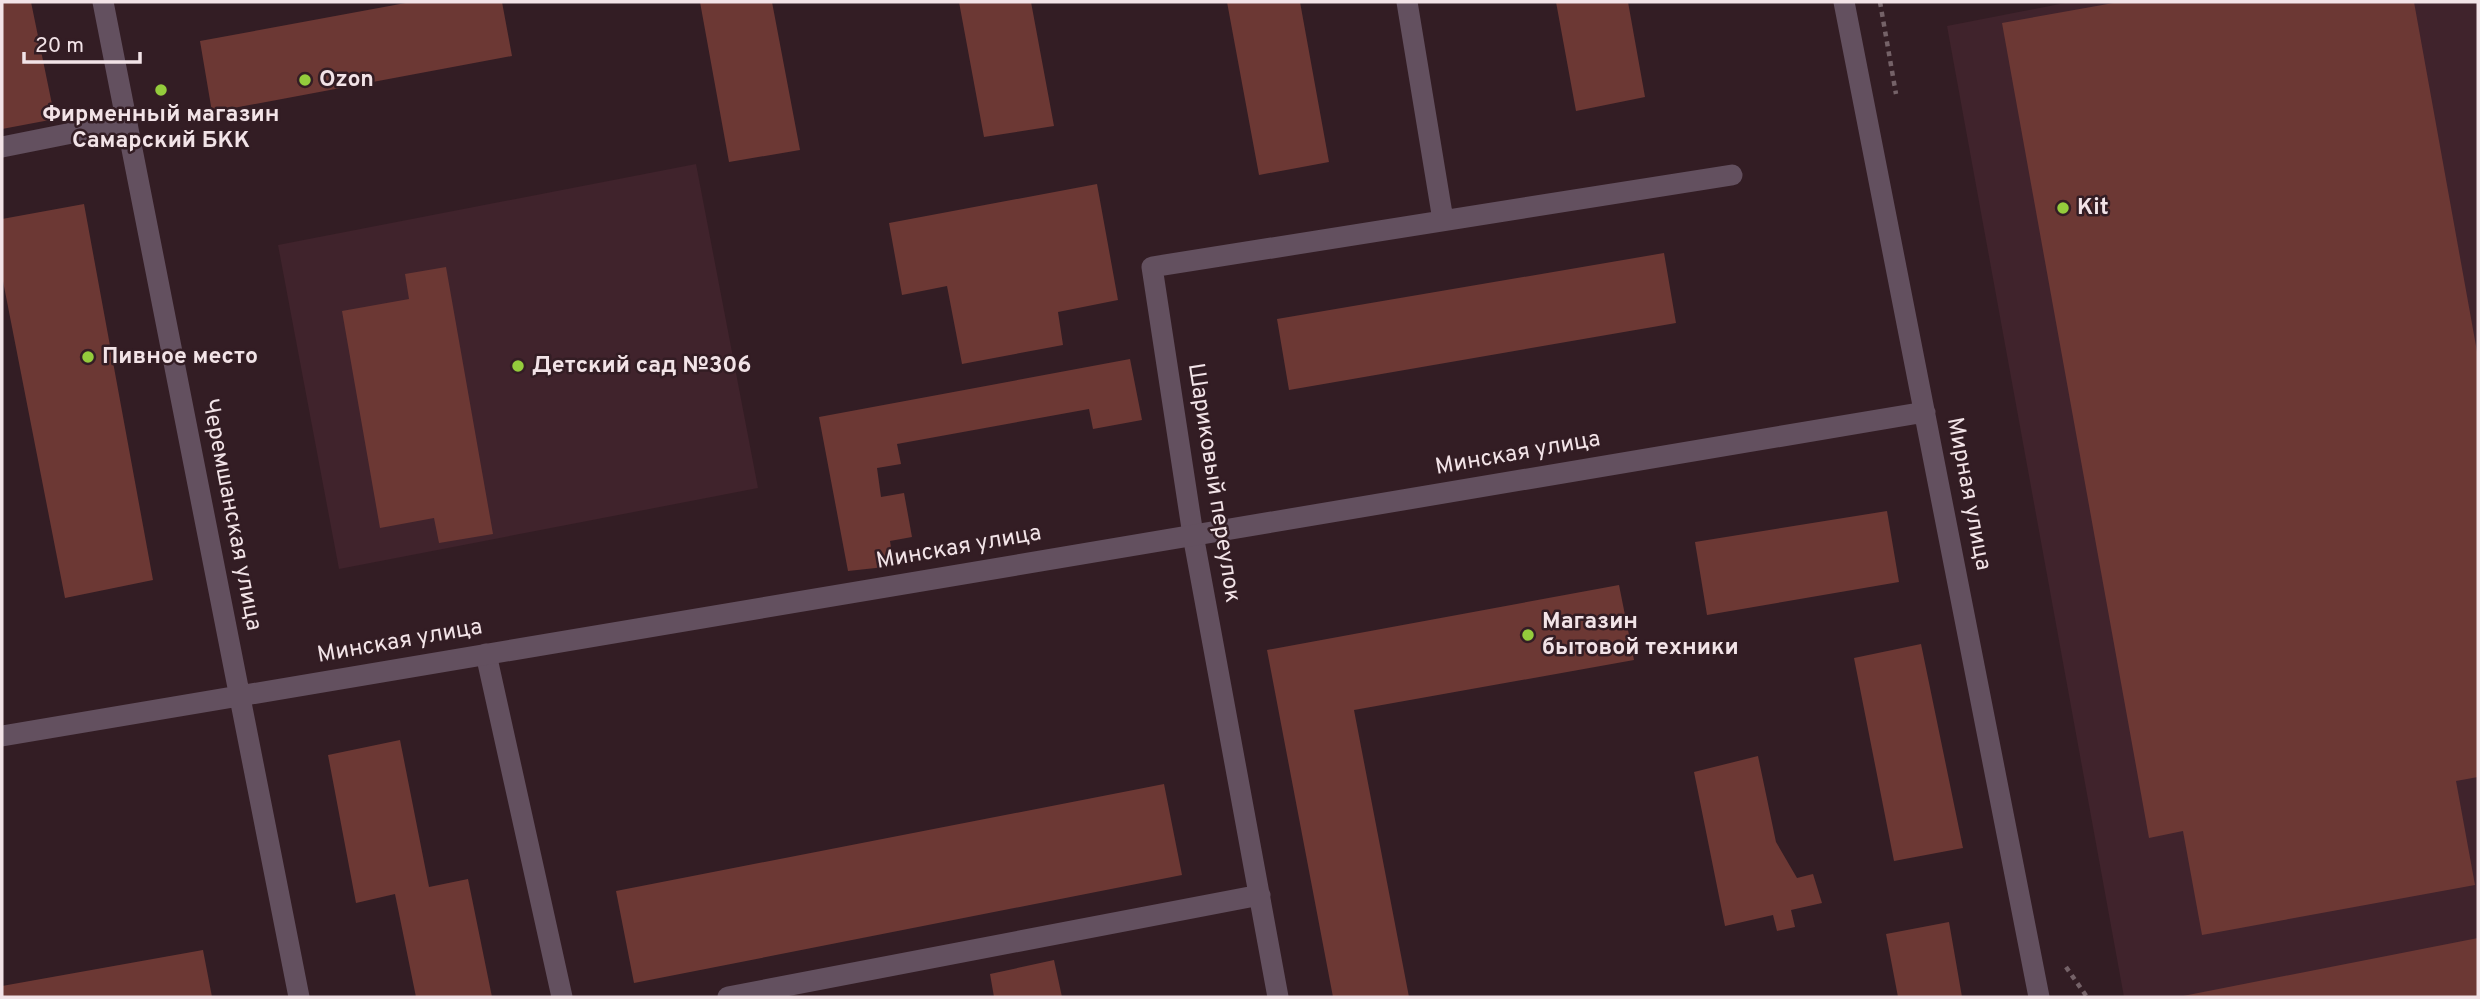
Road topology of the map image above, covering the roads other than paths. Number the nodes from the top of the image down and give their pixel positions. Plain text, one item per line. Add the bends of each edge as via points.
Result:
1 (103, 2) edge
2 (1408, 2) edge
3 (1844, 2) edge
4 (127, 122) junction
5 (2, 147) edge
6 (1732, 174) dead end
7 (1443, 220) junction
8 (1925, 412) junction
9 (1193, 535) junction
10 (485, 654) junction
11 (239, 696) junction
12 (2, 736) edge
13 (1260, 895) junction
14 (299, 997) edge
15 (562, 997) edge
16 (728, 997) edge
17 (1278, 997) edge
18 (2039, 997) edge

1 - 4 street, Черемшанская улица
2 - 7 street
3 - 8 street, Мирная улица
4 - 5 street
4 - 11 street, Черемшанская улица
6 - 7 street
7 - 9 street, Шариковый переулок via 1152,267
8 - 9 street, Минская улица
8 - 18 street, Мирная улица
9 - 10 street, Минская улица
9 - 13 street, Шариковый переулок
10 - 11 street, Минская улица
10 - 15 street
11 - 12 street, Минская улица
11 - 14 street, Черемшанская улица
13 - 16 street
13 - 17 street, Шариковый переулок

